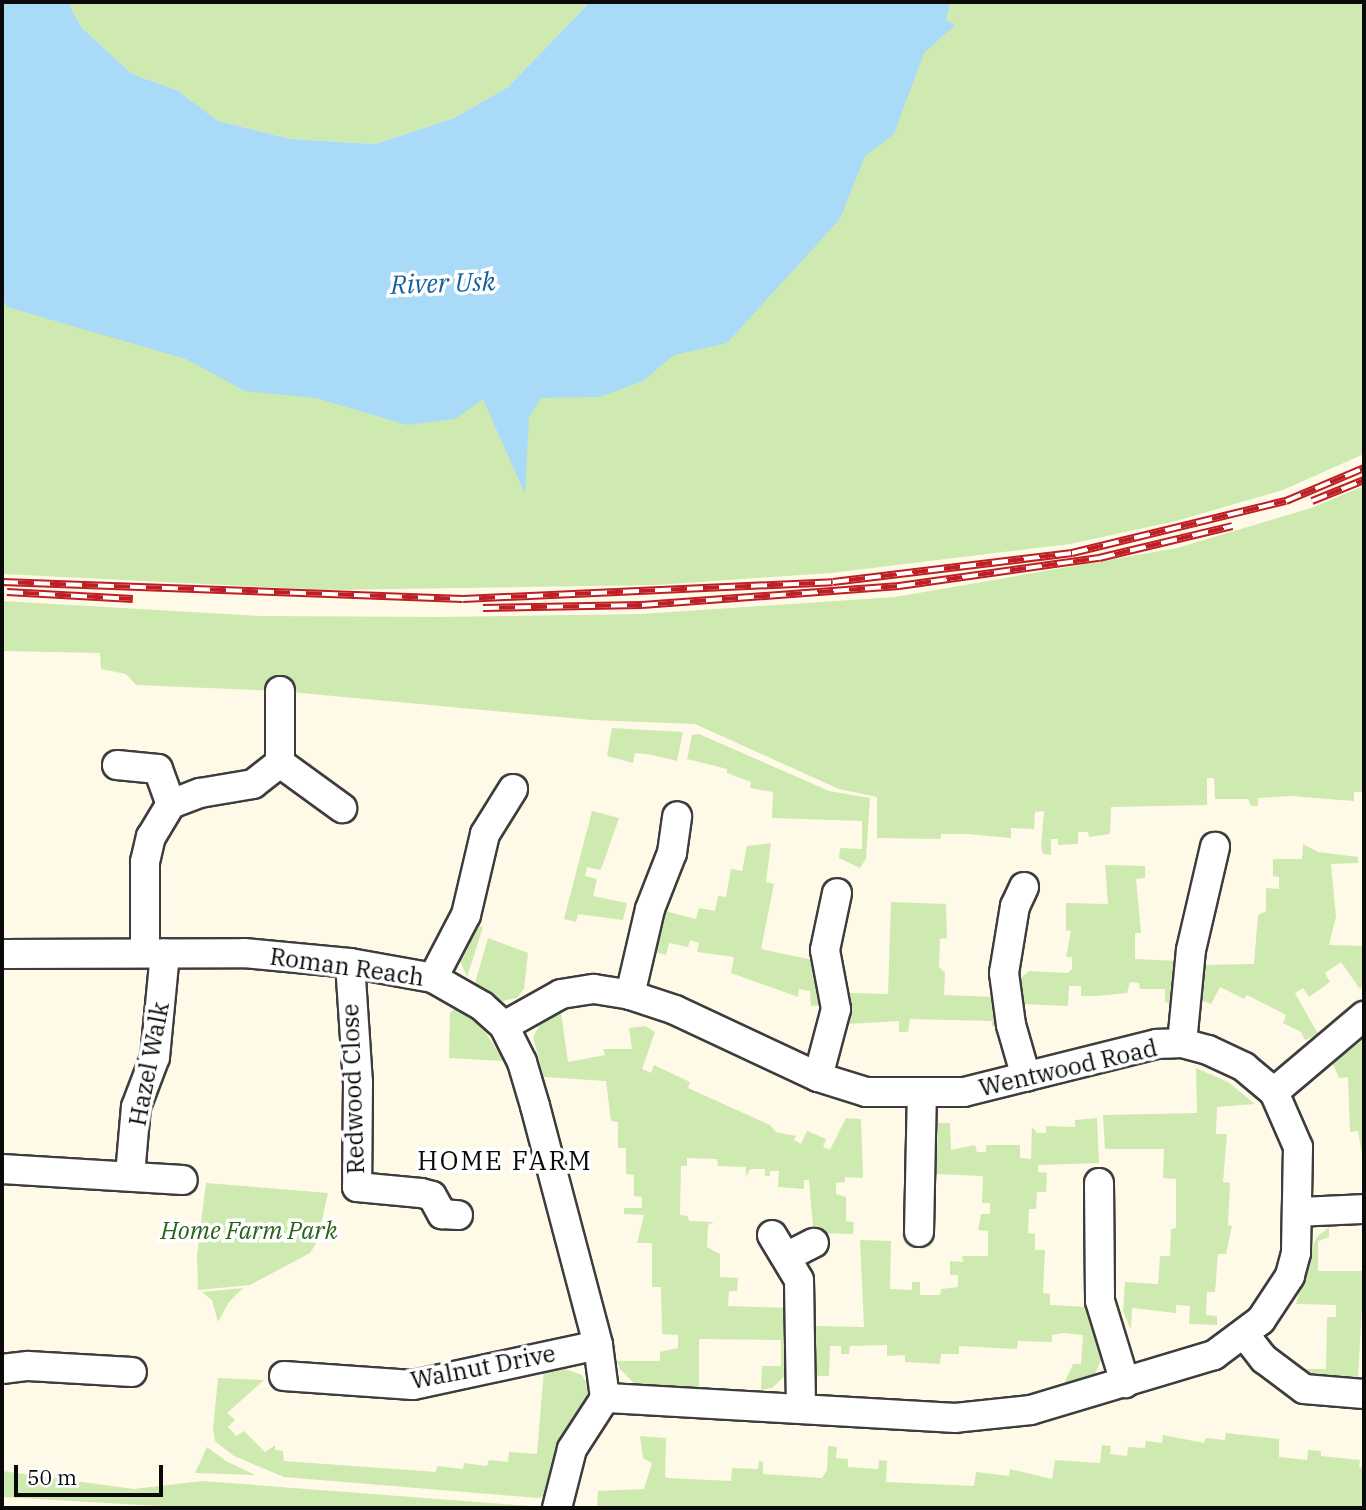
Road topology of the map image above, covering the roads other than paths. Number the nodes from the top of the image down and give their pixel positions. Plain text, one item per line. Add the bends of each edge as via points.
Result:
1 (280, 691) dead end
2 (280, 763) junction
3 (117, 765) dead end
4 (513, 789) dead end
5 (172, 804) junction
6 (342, 808) dead end
7 (677, 816) dead end
8 (1215, 848) dead end
9 (1024, 887) dead end
10 (837, 893) dead end
11 (155, 952) junction
12 (2, 954) edge
13 (349, 963) junction
14 (433, 978) junction
15 (630, 995) junction
16 (1364, 1016) edge
17 (504, 1026) junction
18 (1182, 1043) junction
19 (1026, 1076) junction
20 (818, 1077) junction
21 (1274, 1092) junction
22 (922, 1093) junction
23 (2, 1169) edge
24 (130, 1175) junction
25 (183, 1180) dead end
26 (1099, 1183) dead end
27 (1364, 1209) edge
28 (1298, 1212) junction
29 (458, 1215) dead end
30 (919, 1232) dead end
31 (814, 1243) dead end
32 (1245, 1335) junction
33 (598, 1345) junction
34 (2, 1369) edge
35 (132, 1372) dead end
36 (284, 1376) dead end
37 (1125, 1383) junction
38 (605, 1398) junction
39 (1362, 1402) edge
40 (800, 1406) junction
41 (557, 1508) edge

1 - 2 street
2 - 5 street via 253,784 200,793
2 - 6 street
3 - 5 street via 158,769
4 - 14 street via 485,834 467,915
5 - 11 street, Hazel Walk via 151,837 145,862
7 - 15 street via 672,853 650,909
8 - 18 street via 1212,877 1191,950
9 - 19 street via 1014,909 1004,973 1011,1025
10 - 20 street via 825,950 836,1009
11 - 12 street, Roman Reach
11 - 13 street, Roman Reach via 244,953
11 - 24 street, Hazel Walk via 159,1034 136,1107
13 - 14 street, Roman Reach
13 - 29 street, Redwood Close via 358,1082 357,1187 432,1196 442,1214
14 - 17 street, Roman Reach via 482,1006
15 - 17 street, Wentwood Road via 594,989 561,994
15 - 20 street, Wentwood Road via 674,1010
16 - 21 street
17 - 33 street, Roman Reach via 526,1073
18 - 19 street, Wentwood Road via 1157,1044
18 - 21 street, Wentwood Road via 1208,1049 1244,1067
19 - 22 street, Wentwood Road via 964,1093
20 - 22 street, Wentwood Road via 866,1092
21 - 28 street, Wentwood Road via 1298,1147
22 - 30 street
23 - 24 street
24 - 25 street
26 - 37 street via 1100,1301
27 - 28 street
28 - 32 street, Wentwood Road via 1290,1276
31 - 40 street via 780,1245 799,1280
32 - 37 street, Wentwood Road via 1214,1355
32 - 39 street via 1264,1359 1304,1389
33 - 36 street, Walnut Drive via 413,1385
33 - 38 street, Roman Reach
34 - 35 street via 28,1366
37 - 40 street, Wentwood Road via 1031,1410 955,1418
38 - 40 street, Wentwood Road
38 - 41 street via 572,1449

